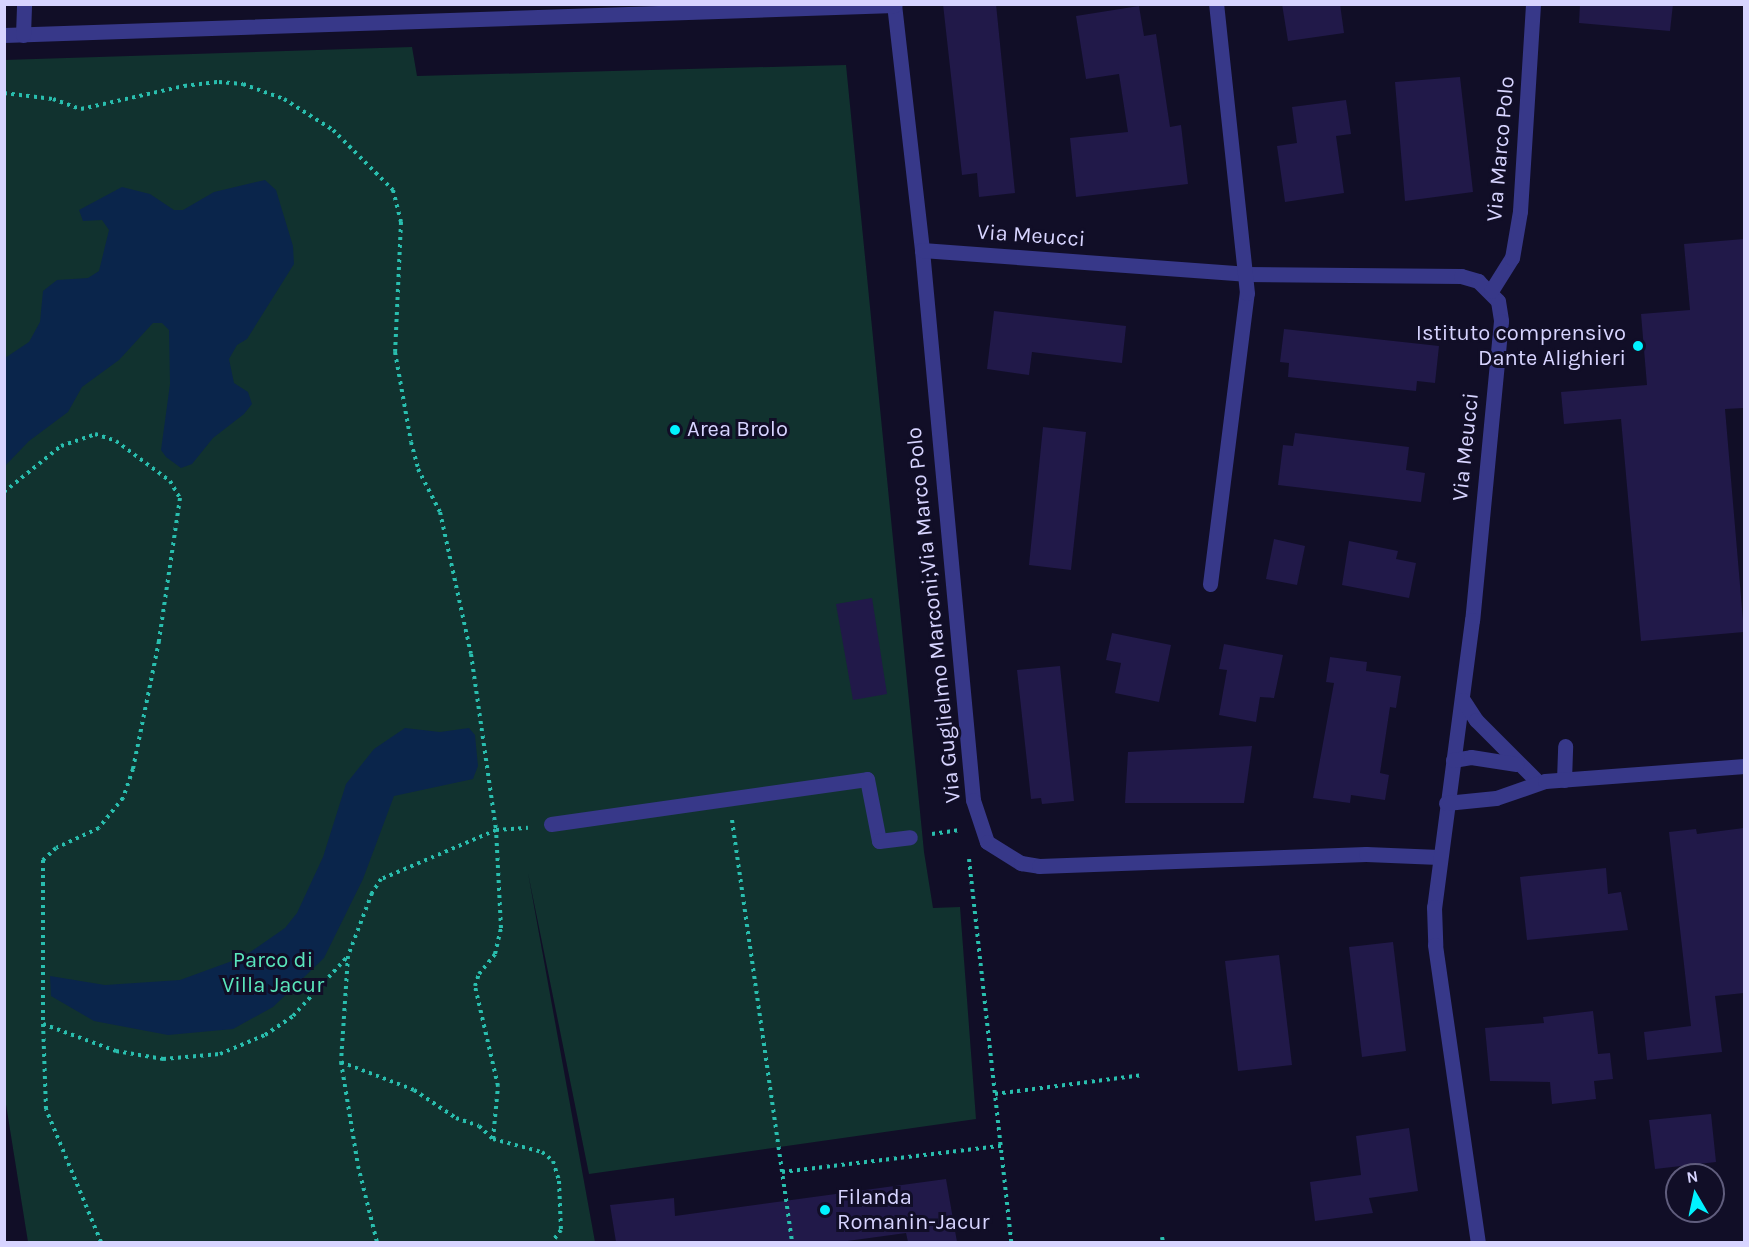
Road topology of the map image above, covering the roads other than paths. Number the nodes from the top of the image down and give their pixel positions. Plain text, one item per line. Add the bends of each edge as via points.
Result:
1 (24, 4) edge
2 (1216, 4) edge
3 (1533, 4) edge
4 (894, 5) edge
5 (4, 35) edge
6 (23, 35) junction
7 (922, 250) junction
8 (1245, 274) junction
9 (1491, 291) junction
10 (1210, 584) dead end
11 (1463, 700) junction
12 (1565, 746) dead end
13 (1452, 760) junction
14 (1516, 764) junction
15 (1744, 766) edge
16 (1563, 780) junction
17 (1538, 782) junction
18 (1446, 803) junction
19 (551, 824) road end
20 (910, 837) road end
21 (1439, 857) junction
22 (1478, 1242) edge

1 - 6 street
2 - 8 street
3 - 9 street, Via Marco Polo via 1521,211 1512,258
4 - 6 street
4 - 7 street, Via Guglielmo Marconi;Via Marco Polo
5 - 6 street
7 - 8 street, Via Meucci
7 - 21 street, Via Guglielmo Marconi;Via Marco Polo via 973,800 972,827 1001,854 1040,866 1366,854
8 - 9 street, Via Meucci via 1461,276
8 - 10 street via 1247,292
9 - 11 street, Via Meucci via 1498,301 1501,321
11 - 13 street, Via Meucci
11 - 14 street
12 - 16 street
13 - 14 street via 1471,757
13 - 18 street, Via Meucci
14 - 17 street
15 - 16 street
16 - 17 street
17 - 18 street via 1496,798
18 - 21 street, Via Meucci
19 - 20 street via 867,779 879,841
21 - 22 street via 1435,945

